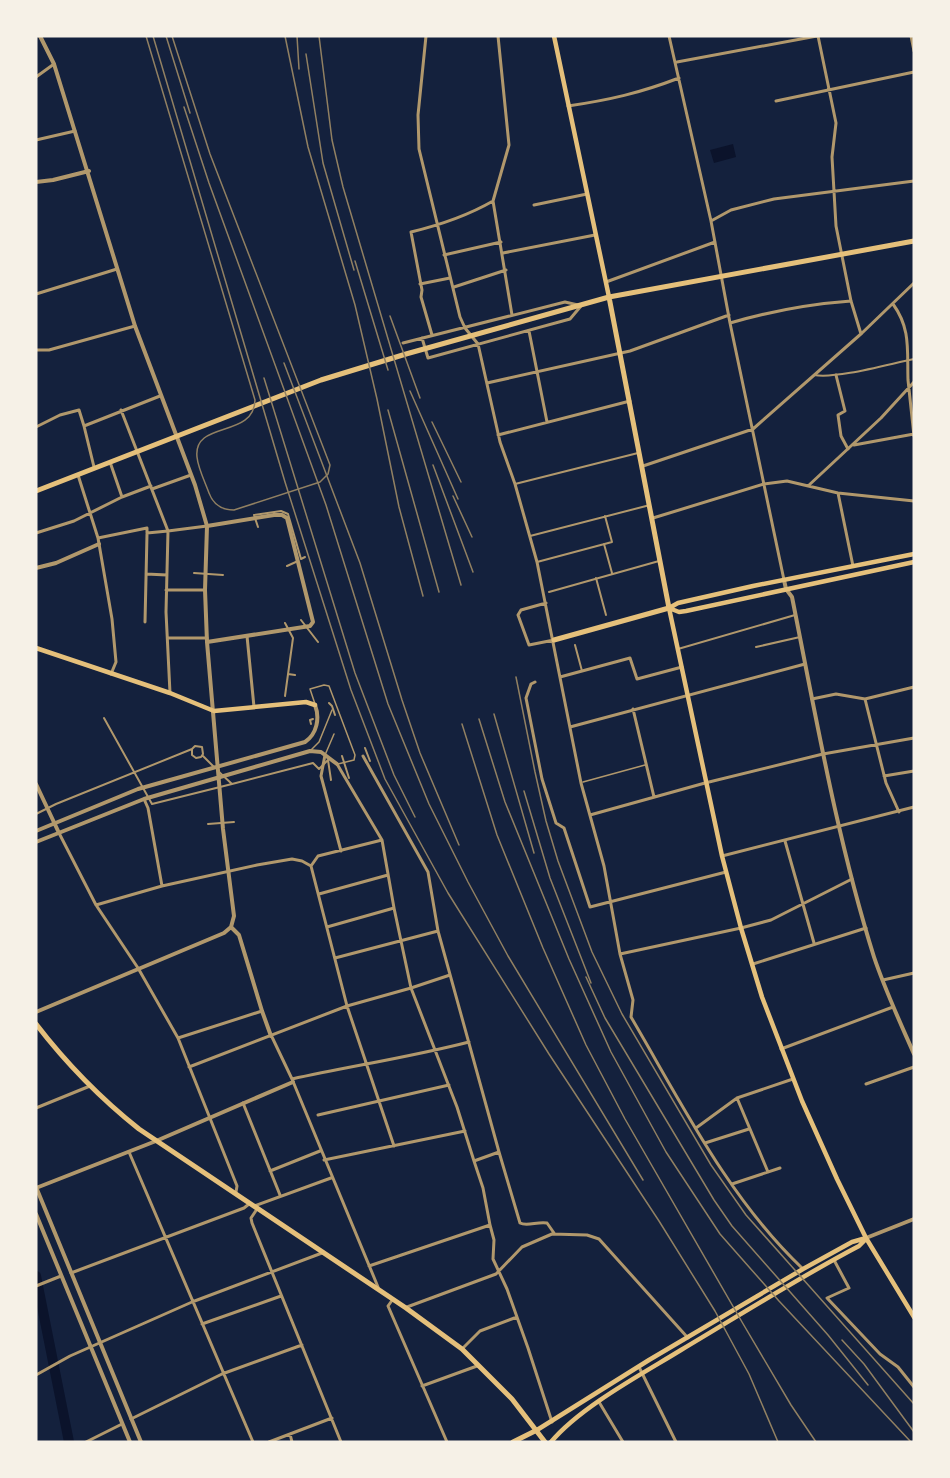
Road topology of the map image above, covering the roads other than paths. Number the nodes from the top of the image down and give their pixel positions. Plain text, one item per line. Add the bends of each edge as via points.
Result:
1 (39, 36) edge
2 (426, 36) edge
3 (498, 36) edge
4 (554, 36) edge
5 (669, 36) edge
6 (817, 36) edge
7 (911, 36) edge
8 (914, 51) edge
9 (676, 62) junction
10 (54, 64) junction
11 (914, 72) edge
12 (36, 77) edge
13 (679, 78) junction
14 (830, 90) junction
15 (776, 101) dead end
16 (568, 106) junction
17 (76, 131) junction
18 (36, 140) edge
19 (89, 171) junction
20 (914, 181) edge
21 (36, 182) edge
22 (833, 191) junction
23 (587, 194) junction
24 (493, 201) junction
25 (534, 205) dead end
26 (711, 220) junction
27 (437, 226) junction
28 (596, 235) junction
29 (914, 241) edge
30 (501, 242) junction
31 (715, 242) junction
32 (503, 253) junction
33 (841, 254) junction
34 (444, 255) junction
35 (117, 269) junction
36 (506, 270) junction
37 (722, 276) junction
38 (450, 278) junction
39 (606, 282) junction
40 (914, 283) edge
41 (420, 284) junction
42 (454, 287) junction
43 (36, 294) edge
44 (609, 297) junction
45 (851, 301) junction
46 (893, 303) junction
47 (582, 305) junction
48 (512, 315) junction
49 (729, 315) junction
50 (730, 323) junction
51 (135, 326) junction
52 (465, 328) junction
53 (529, 331) junction
54 (861, 334) junction
55 (432, 335) junction
56 (422, 338) junction
57 (402, 344) dead end
58 (478, 344) junction
59 (36, 350) edge
60 (620, 353) junction
61 (914, 359) edge
62 (907, 361) junction
63 (537, 372) junction
64 (814, 375) junction
65 (836, 375) junction
66 (914, 382) edge
67 (487, 383) junction
68 (909, 388) junction
69 (160, 396) junction
70 (630, 401) junction
71 (122, 410) junction
72 (547, 422) junction
73 (84, 426) junction
74 (36, 427) edge
75 (753, 429) junction
76 (498, 435) junction
77 (914, 435) edge
78 (176, 436) junction
79 (852, 446) junction
80 (848, 449) junction
81 (138, 452) junction
82 (640, 452) junction
83 (110, 462) junction
84 (643, 466) junction
85 (94, 469) junction
86 (78, 475) junction
87 (191, 475) junction
88 (515, 484) junction
89 (764, 484) junction
90 (808, 486) junction
91 (151, 487) junction
92 (36, 491) edge
93 (838, 493) junction
94 (122, 497) junction
95 (914, 501) edge
96 (650, 505) junction
97 (91, 512) junction
98 (605, 516) junction
99 (653, 518) junction
100 (207, 526) junction
101 (258, 528) dead end
102 (168, 531) junction
103 (36, 533) edge
104 (147, 533) junction
105 (530, 536) junction
106 (98, 538) junction
107 (99, 544) junction
108 (604, 544) junction
109 (914, 554) edge
110 (305, 557) dead end
111 (301, 560) junction
112 (661, 561) junction
113 (537, 562) junction
114 (914, 562) edge
115 (287, 566) dead end
116 (853, 566) junction
117 (36, 568) edge
118 (195, 573) dead end
119 (612, 573) junction
120 (146, 574) junction
121 (167, 575) junction
122 (223, 575) dead end
123 (596, 578) junction
124 (784, 580) junction
125 (786, 589) junction
126 (166, 590) junction
127 (205, 591) junction
128 (549, 591) dead end
129 (546, 603) junction
130 (669, 608) junction
131 (606, 615) dead end
132 (795, 615) junction
133 (301, 620) dead end
134 (145, 622) dead end
135 (285, 623) dead end
136 (247, 636) junction
137 (800, 637) junction
138 (168, 638) junction
139 (207, 640) junction
140 (554, 640) junction
141 (318, 642) dead end
142 (575, 645) dead end
143 (756, 647) dead end
144 (36, 648) edge
145 (678, 650) junction
146 (805, 664) junction
147 (682, 667) junction
148 (582, 671) junction
149 (111, 674) junction
150 (288, 674) junction
151 (295, 675) dead end
152 (560, 676) junction
153 (535, 682) dead end
154 (914, 687) edge
155 (170, 693) junction
156 (687, 694) junction
157 (285, 696) dead end
158 (812, 699) junction
159 (865, 699) junction
160 (335, 700) junction
161 (329, 703) dead end
162 (315, 705) junction
163 (255, 709) junction
164 (633, 709) junction
165 (214, 711) junction
166 (335, 715) dead end
167 (104, 718) dead end
168 (313, 719) dead end
169 (311, 724) dead end
170 (570, 727) junction
171 (334, 734) dead end
172 (914, 738) edge
173 (875, 745) junction
174 (365, 748) dead end
175 (192, 749) junction
176 (310, 751) junction
177 (325, 754) junction
178 (823, 754) junction
179 (202, 756) junction
180 (342, 756) dead end
181 (363, 756) dead end
182 (370, 761) dead end
183 (337, 764) junction
184 (646, 765) junction
185 (218, 766) junction
186 (914, 771) edge
187 (134, 772) junction
188 (884, 776) junction
189 (219, 777) junction
190 (349, 778) dead end
191 (331, 780) dead end
192 (581, 783) junction
193 (705, 783) junction
194 (36, 784) edge
195 (232, 784) junction
196 (654, 797) junction
197 (144, 799) junction
198 (914, 807) edge
199 (899, 812) junction
200 (36, 814) edge
201 (590, 815) junction
202 (234, 822) dead end
203 (54, 823) junction
204 (208, 824) dead end
205 (839, 828) junction
206 (36, 831) edge
207 (59, 833) junction
208 (382, 840) junction
209 (786, 841) junction
210 (36, 842) edge
211 (341, 850) junction
212 (722, 856) junction
213 (311, 867) junction
214 (229, 871) junction
215 (726, 872) junction
216 (388, 875) junction
217 (852, 879) junction
218 (162, 886) junction
219 (319, 894) junction
220 (611, 902) junction
221 (803, 904) junction
222 (96, 905) junction
223 (394, 908) junction
224 (231, 927) junction
225 (327, 927) junction
226 (741, 928) junction
227 (866, 928) junction
228 (438, 931) junction
229 (401, 940) junction
230 (815, 944) junction
231 (620, 954) junction
232 (335, 958) junction
233 (751, 964) junction
234 (138, 968) junction
235 (914, 972) edge
236 (450, 975) junction
237 (883, 980) junction
238 (411, 988) junction
239 (347, 1006) junction
240 (893, 1007) junction
241 (262, 1011) junction
242 (36, 1012) edge
243 (36, 1024) edge
244 (272, 1036) junction
245 (178, 1038) junction
246 (469, 1042) junction
247 (781, 1049) junction
248 (436, 1051) junction
249 (914, 1054) edge
250 (365, 1063) junction
251 (189, 1067) junction
252 (914, 1067) edge
253 (793, 1079) junction
254 (292, 1081) junction
255 (866, 1084) dead end
256 (449, 1085) junction
257 (90, 1086) junction
258 (737, 1098) junction
259 (378, 1102) junction
260 (243, 1103) junction
261 (36, 1108) edge
262 (318, 1115) dead end
263 (211, 1117) junction
264 (696, 1128) junction
265 (750, 1128) junction
266 (465, 1131) junction
267 (156, 1141) junction
268 (705, 1143) junction
269 (394, 1146) junction
270 (320, 1151) junction
271 (129, 1152) junction
272 (499, 1152) junction
273 (324, 1160) junction
274 (474, 1161) junction
275 (780, 1168) dead end
276 (270, 1172) junction
277 (768, 1173) junction
278 (331, 1178) junction
279 (732, 1184) junction
280 (36, 1188) edge
281 (235, 1194) junction
282 (280, 1195) junction
283 (253, 1206) junction
284 (36, 1214) edge
285 (914, 1219) edge
286 (490, 1225) junction
287 (555, 1234) junction
288 (165, 1237) junction
289 (866, 1238) junction
290 (324, 1253) junction
291 (834, 1260) junction
292 (369, 1266) junction
293 (803, 1269) junction
294 (271, 1272) junction
295 (498, 1272) junction
296 (71, 1273) junction
297 (62, 1276) junction
298 (38, 1285) edge
299 (378, 1289) junction
300 (281, 1296) junction
301 (393, 1299) junction
302 (192, 1302) junction
303 (914, 1302) edge
304 (907, 1306) junction
305 (406, 1308) junction
306 (517, 1317) junction
307 (914, 1317) edge
308 (202, 1324) junction
309 (688, 1338) junction
310 (99, 1343) junction
311 (302, 1346) junction
312 (90, 1347) junction
313 (462, 1349) junction
314 (479, 1365) junction
315 (639, 1367) junction
316 (222, 1374) junction
317 (642, 1374) junction
318 (36, 1375) edge
319 (422, 1386) junction
320 (914, 1387) edge
321 (598, 1402) junction
322 (332, 1418) junction
323 (132, 1419) junction
324 (552, 1422) junction
325 (122, 1424) junction
326 (537, 1430) junction
327 (290, 1434) junction
328 (86, 1442) edge
329 (130, 1442) edge
330 (141, 1442) edge
331 (252, 1442) edge
332 (269, 1442) edge
333 (292, 1442) edge
334 (341, 1442) edge
335 (447, 1442) edge
336 (513, 1442) edge
337 (545, 1442) edge
338 (551, 1442) edge
339 (623, 1442) edge
340 (675, 1442) edge

1 - 10 street
2 - 27 street via 417,115 418,143
3 - 24 street via 509,145
4 - 16 main road
5 - 9 street
6 - 9 street
6 - 14 street
7 - 8 street
9 - 13 street
10 - 12 street
10 - 17 street
11 - 14 street
13 - 16 street via 617,99
13 - 26 street
14 - 15 street
14 - 22 street via 836,123
16 - 23 main road
17 - 18 street
17 - 19 street
19 - 21 street
19 - 35 street
20 - 22 street
22 - 26 street via 747,204
22 - 33 street
23 - 25 street
23 - 28 main road
24 - 27 street
24 - 30 street
26 - 31 street
27 - 34 street
27 - 41 street via 411,232
28 - 32 street
28 - 39 main road
29 - 33 main road
30 - 32 street
30 - 34 street
31 - 37 street
31 - 39 street
32 - 36 street
33 - 37 main road
33 - 45 street
34 - 38 street
35 - 43 street
35 - 51 street
36 - 42 street
36 - 48 street
37 - 44 main road
37 - 49 street
38 - 41 street
38 - 42 street
39 - 44 main road
40 - 46 street
41 - 55 street
42 - 52 street
44 - 47 main road
44 - 60 main road
45 - 50 street via 803,306
45 - 54 street
46 - 54 street
46 - 62 street via 908,337
47 - 48 street via 565,302
47 - 53 street via 570,319
47 - 78 main road via 350,371
48 - 52 street
49 - 50 street
49 - 60 street
50 - 75 street
51 - 59 street via 49,350
51 - 69 street
52 - 55 street
52 - 58 street
53 - 58 street
53 - 63 street
54 - 64 street
55 - 56 street
56 - 57 street
56 - 58 street via 428,358
58 - 67 street
60 - 63 street
60 - 70 main road
61 - 62 street
62 - 65 street
62 - 68 street
63 - 67 street
63 - 72 street
64 - 65 street
64 - 75 street
65 - 80 street via 845,411 838,415 841,436
66 - 68 street
67 - 76 street
68 - 77 street
68 - 79 street
69 - 71 street
69 - 78 street
70 - 72 street
70 - 82 main road
71 - 73 street
71 - 81 street
72 - 76 street
73 - 74 street via 79,410 60,414
73 - 85 street
75 - 84 street
75 - 89 street
76 - 88 street
77 - 79 street
78 - 81 main road
78 - 87 street
79 - 80 street
80 - 90 street
81 - 83 main road
81 - 91 street
82 - 84 main road
82 - 88 street
83 - 85 main road
83 - 94 street
84 - 96 main road
85 - 86 main road
86 - 92 main road
86 - 97 street
87 - 91 street
87 - 100 street
88 - 105 street
89 - 90 street via 787,481
89 - 99 street
89 - 124 street
90 - 93 street
91 - 94 street
91 - 102 street
93 - 95 street
93 - 116 street
94 - 97 street
96 - 98 street
96 - 99 main road
97 - 103 street
97 - 106 street
98 - 105 street
98 - 108 street via 612,542
99 - 112 main road
100 - 102 street
100 - 127 street
100 - 136 street via 273,515 286,518 312,625
101 - 111 street via 253,515 281,511 288,514
102 - 104 street
102 - 121 street
104 - 106 street via 147,528
104 - 120 street
105 - 113 street
106 - 107 street
107 - 117 street
107 - 149 street via 115,635 116,662
108 - 113 street
108 - 119 street
109 - 116 main road
110 - 111 street
111 - 115 street
112 - 119 street
112 - 130 main road
113 - 129 street
114 - 125 main road
116 - 124 main road
118 - 122 street
119 - 123 street
120 - 121 street
120 - 134 street
121 - 126 street
123 - 128 street
123 - 131 street
124 - 125 street
124 - 130 main road
125 - 130 main road via 680,612
125 - 132 street via 792,597
126 - 127 street
126 - 138 street
127 - 139 street
129 - 140 street
129 - 140 street via 521,610 518,615 529,645
130 - 140 main road
130 - 145 main road
132 - 137 street
132 - 145 street
133 - 141 street
135 - 150 street via 293,638
136 - 139 street
136 - 163 street
137 - 143 street
137 - 146 street
138 - 139 street
138 - 155 street
139 - 165 street
140 - 152 street
142 - 148 street
144 - 149 main road
145 - 147 main road
146 - 156 street
146 - 158 street
147 - 148 street via 637,679 630,658
147 - 156 main road
148 - 152 street
149 - 155 main road
150 - 151 street
150 - 157 street
152 - 170 street
153 - 220 street via 526,698 556,824 564,828 590,907
154 - 159 street
155 - 165 main road
156 - 164 street
156 - 193 main road
158 - 159 street via 836,694
158 - 178 street
159 - 173 street
160 - 162 lane via 332,689 324,685 310,689
160 - 176 lane via 319,742
160 - 183 lane via 355,755 354,760
161 - 166 street
162 - 163 main road via 306,702
162 - 185 street via 317,723 308,739
163 - 165 main road
164 - 170 street
164 - 184 street
165 - 185 street
167 - 187 street
168 - 169 street
170 - 192 street
171 - 177 lane
172 - 173 street
173 - 178 street
173 - 188 street
174 - 182 street
175 - 179 street via 194,756
175 - 179 street via 201,746
175 - 187 street
176 - 177 street
176 - 189 street
177 - 183 street
177 - 211 street via 321,776
178 - 193 street
178 - 205 street
179 - 195 street
180 - 190 street
181 - 228 street via 428,872
183 - 208 street
184 - 192 lane
184 - 196 street
185 - 189 street
185 - 203 street via 138,789
186 - 188 street
187 - 195 street via 152,804
187 - 200 street
188 - 199 street
189 - 197 street
189 - 214 street
191 - 195 street via 329,759 319,769 313,763
192 - 201 street
193 - 196 street
193 - 212 main road
194 - 203 street
196 - 201 street
197 - 207 street
197 - 218 street
198 - 199 street
199 - 205 street
201 - 220 street
202 - 204 street
203 - 206 street
203 - 207 street
205 - 209 street
205 - 217 street
207 - 210 street
207 - 222 street
208 - 211 street
208 - 216 street
209 - 212 street
209 - 221 street
211 - 213 street via 318,856
212 - 215 main road
213 - 214 street via 292,859
213 - 219 street
214 - 218 street
214 - 224 street via 234,916
215 - 220 street
215 - 226 main road
216 - 219 street
216 - 223 street
217 - 221 street
217 - 227 street
218 - 222 street
219 - 225 street
220 - 231 street
221 - 226 street via 771,920
221 - 230 street
222 - 234 street
223 - 225 street
223 - 229 street
224 - 234 street
224 - 241 street via 239,935
225 - 232 street
226 - 231 street
226 - 233 main road
227 - 230 street
227 - 237 street
228 - 229 street
228 - 236 street
229 - 232 street
229 - 238 street
230 - 233 street
231 - 264 street via 633,1000 631,1017
232 - 239 street
233 - 247 main road
234 - 242 street
234 - 245 street
235 - 237 street
236 - 238 street
236 - 246 street
237 - 240 street
238 - 239 street
238 - 248 street
239 - 244 street
239 - 250 street
240 - 247 street
240 - 249 street
241 - 244 street
241 - 245 street
243 - 257 main road
244 - 251 street
244 - 254 street
245 - 251 street
246 - 248 street
246 - 272 street
247 - 253 main road
248 - 250 street
248 - 256 street
250 - 254 street
250 - 259 street
251 - 263 street
252 - 255 street
253 - 258 street
253 - 289 main road
254 - 260 street
254 - 270 street
256 - 259 street
256 - 266 street
257 - 261 street
257 - 267 main road
258 - 264 street
258 - 265 street
259 - 262 street
259 - 269 street
260 - 263 street
260 - 276 street
263 - 267 street
263 - 281 street via 237,1186
264 - 268 street
265 - 268 street
265 - 277 street
266 - 269 street
266 - 274 street
267 - 271 street
267 - 281 main road
268 - 279 street
269 - 273 street
270 - 273 street
270 - 276 street
271 - 280 street
271 - 288 street
272 - 274 street
272 - 287 street via 520,1223 547,1223
273 - 278 street
274 - 286 street
275 - 277 street
276 - 282 street
277 - 279 street
278 - 282 street
278 - 292 street
279 - 293 street
280 - 296 street
281 - 283 main road
282 - 283 street
283 - 288 street
283 - 290 main road
283 - 294 street via 252,1223
284 - 297 street
285 - 289 street
286 - 292 street
286 - 295 street
287 - 295 street via 522,1247
287 - 309 street via 599,1239
288 - 296 street
288 - 302 street
289 - 291 main road
289 - 293 main road
289 - 304 main road
290 - 294 street
290 - 299 main road
291 - 317 main road
291 - 320 street via 849,1288 827,1298
292 - 299 street
293 - 309 main road
294 - 300 street
294 - 302 street
295 - 305 street
295 - 306 street
296 - 310 street
297 - 298 street
297 - 312 street
299 - 301 main road
300 - 308 street
300 - 311 street
301 - 305 main road
301 - 319 street via 388,1306
302 - 308 street
302 - 310 street
303 - 304 street
304 - 307 main road
305 - 313 main road
306 - 313 street via 480,1331
306 - 324 street
308 - 316 street
309 - 315 main road
310 - 312 street
310 - 323 street
311 - 316 street
311 - 322 street
312 - 318 street
312 - 325 street
313 - 314 main road
314 - 319 street
314 - 326 main road
315 - 317 street
315 - 324 main road
316 - 323 street
316 - 331 street
317 - 321 main road
317 - 340 street
319 - 335 street
321 - 338 main road
321 - 339 street
322 - 327 street
322 - 334 street
323 - 330 street
324 - 326 main road
325 - 328 street
325 - 329 street
326 - 336 main road
326 - 337 main road
327 - 332 street
327 - 333 street

